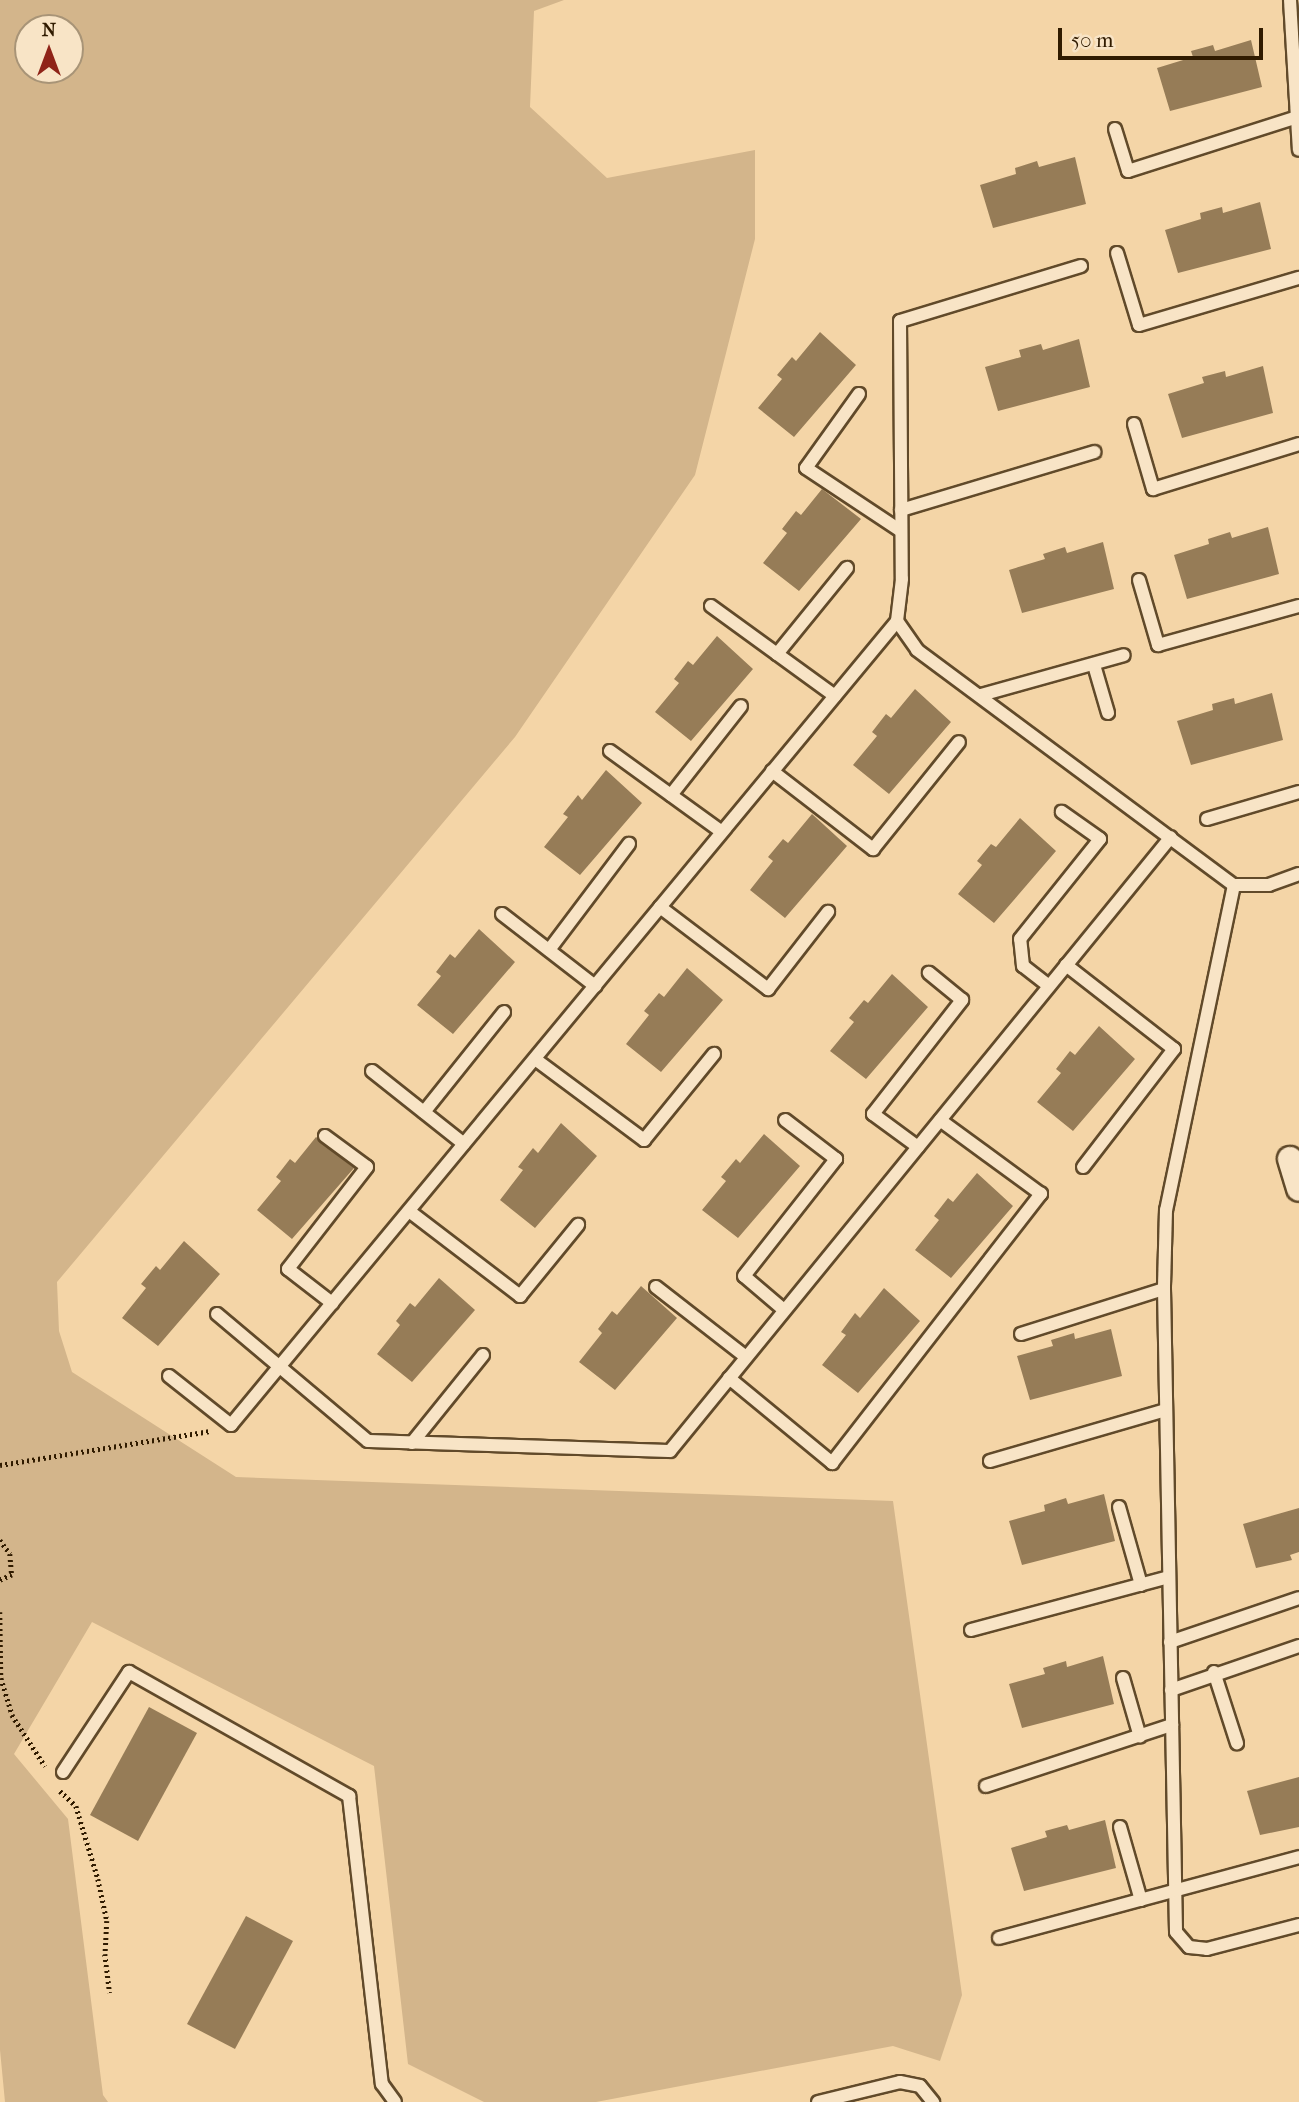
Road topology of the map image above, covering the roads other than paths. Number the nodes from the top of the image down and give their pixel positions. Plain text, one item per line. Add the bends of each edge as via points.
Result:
1 (1290, 0) edge
2 (1295, 29) edge
3 (1297, 117) junction
4 (1115, 129) dead end
5 (1299, 150) edge
6 (1117, 253) dead end
7 (1081, 266) dead end
8 (1299, 278) edge
9 (859, 394) dead end
10 (1134, 424) dead end
11 (1299, 444) edge
12 (1094, 452) dead end
13 (901, 510) junction
14 (901, 531) junction
15 (847, 568) dead end
16 (1139, 580) dead end
17 (711, 606) dead end
18 (1299, 606) edge
19 (897, 621) junction
20 (777, 654) junction
21 (1124, 655) dead end
22 (1094, 664) junction
23 (981, 695) junction
24 (835, 696) junction
25 (741, 706) dead end
26 (1108, 713) dead end
27 (959, 742) dead end
28 (610, 751) dead end
29 (772, 771) junction
30 (1299, 792) edge
31 (671, 796) junction
32 (1062, 812) dead end
33 (1207, 820) dead end
34 (722, 832) junction
35 (1171, 837) junction
36 (629, 844) dead end
37 (1299, 874) edge
38 (1234, 885) junction
39 (660, 907) junction
40 (828, 912) dead end
41 (502, 914) dead end
42 (549, 950) junction
43 (1066, 965) junction
44 (929, 973) dead end
45 (595, 986) junction
46 (1049, 986) junction
47 (503, 1012) dead end
48 (714, 1054) dead end
49 (535, 1059) junction
50 (372, 1072) dead end
51 (424, 1112) junction
52 (785, 1120) dead end
53 (940, 1120) junction
54 (325, 1136) dead end
55 (464, 1144) junction
56 (918, 1147) junction
57 (1290, 1159) dead end
58 (1083, 1167) dead end
59 (1299, 1189) edge
60 (409, 1211) junction
61 (578, 1225) dead end
62 (656, 1287) dead end
63 (1164, 1289) junction
64 (332, 1303) junction
65 (784, 1310) junction
66 (217, 1314) dead end
67 (1021, 1334) dead end
68 (483, 1355) dead end
69 (746, 1357) junction
70 (280, 1366) junction
71 (169, 1376) dead end
72 (729, 1378) junction
73 (1166, 1410) junction
74 (412, 1443) junction
75 (990, 1461) dead end
76 (1119, 1507) dead end
77 (1169, 1577) junction
78 (1141, 1585) junction
79 (1299, 1598) edge
80 (971, 1630) dead end
81 (1170, 1642) junction
82 (1299, 1646) edge
83 (1214, 1672) junction
84 (1123, 1678) dead end
85 (1171, 1690) junction
86 (1172, 1725) junction
87 (1140, 1737) junction
88 (1237, 1742) dead end
89 (63, 1772) dead end
90 (986, 1786) dead end
91 (1120, 1827) dead end
92 (1299, 1857) edge
93 (1172, 1893) junction
94 (1141, 1900) junction
95 (1299, 1924) edge
96 (999, 1938) dead end
97 (395, 2102) edge
98 (818, 2102) edge
99 (933, 2102) edge

1 - 2 lane
2 - 3 lane
3 - 4 lane via 1128,171
3 - 5 lane
6 - 8 lane via 1139,325
7 - 13 lane via 900,321
9 - 14 lane via 806,468
10 - 11 lane via 1153,489
12 - 13 lane
13 - 14 lane
14 - 19 lane
15 - 20 lane
16 - 18 lane via 1158,646
17 - 20 lane
19 - 23 lane via 917,650
19 - 24 lane
20 - 24 lane
21 - 22 lane
22 - 23 lane
22 - 26 lane
23 - 35 lane
24 - 29 lane
25 - 31 lane
27 - 29 lane via 873,849
28 - 31 lane
29 - 34 lane
30 - 33 lane
31 - 34 lane
32 - 46 lane via 1100,839 1020,939 1023,966
34 - 39 lane
35 - 38 lane
35 - 43 lane
36 - 42 lane
37 - 38 lane via 1269,885
38 - 63 lane via 1166,1210
39 - 40 lane via 768,989
39 - 45 lane
41 - 42 lane
42 - 45 lane
43 - 46 lane
43 - 58 lane via 1174,1049
44 - 56 lane via 962,1000 873,1114
45 - 49 lane
46 - 53 lane
47 - 51 lane
48 - 49 lane via 644,1140
49 - 55 lane
50 - 51 lane
51 - 55 lane
52 - 65 lane via 836,1159 744,1276
53 - 56 lane
53 - 72 lane via 1041,1194 832,1463
54 - 64 lane via 367,1167 288,1269
55 - 60 lane
56 - 65 lane
57 - 59 street
60 - 61 lane via 520,1296
60 - 64 lane
62 - 69 lane
63 - 67 lane
63 - 73 lane
64 - 70 lane
65 - 69 lane
66 - 70 lane
68 - 74 lane
69 - 72 lane
70 - 71 lane via 231,1425
70 - 74 lane via 369,1441
72 - 74 lane via 670,1451
73 - 75 lane
73 - 77 lane
76 - 78 lane
77 - 78 lane
77 - 81 lane
78 - 80 lane
79 - 81 lane
81 - 85 lane
82 - 83 lane
83 - 85 lane
83 - 88 lane
84 - 87 lane
85 - 86 lane
86 - 87 lane
86 - 93 lane
87 - 90 lane
89 - 97 lane via 129,1672 349,1796 382,2084
91 - 94 lane
92 - 93 lane
93 - 94 lane
93 - 95 lane via 1176,1931 1189,1947 1207,1949
94 - 96 lane
98 - 99 lane via 900,2082 920,2086

